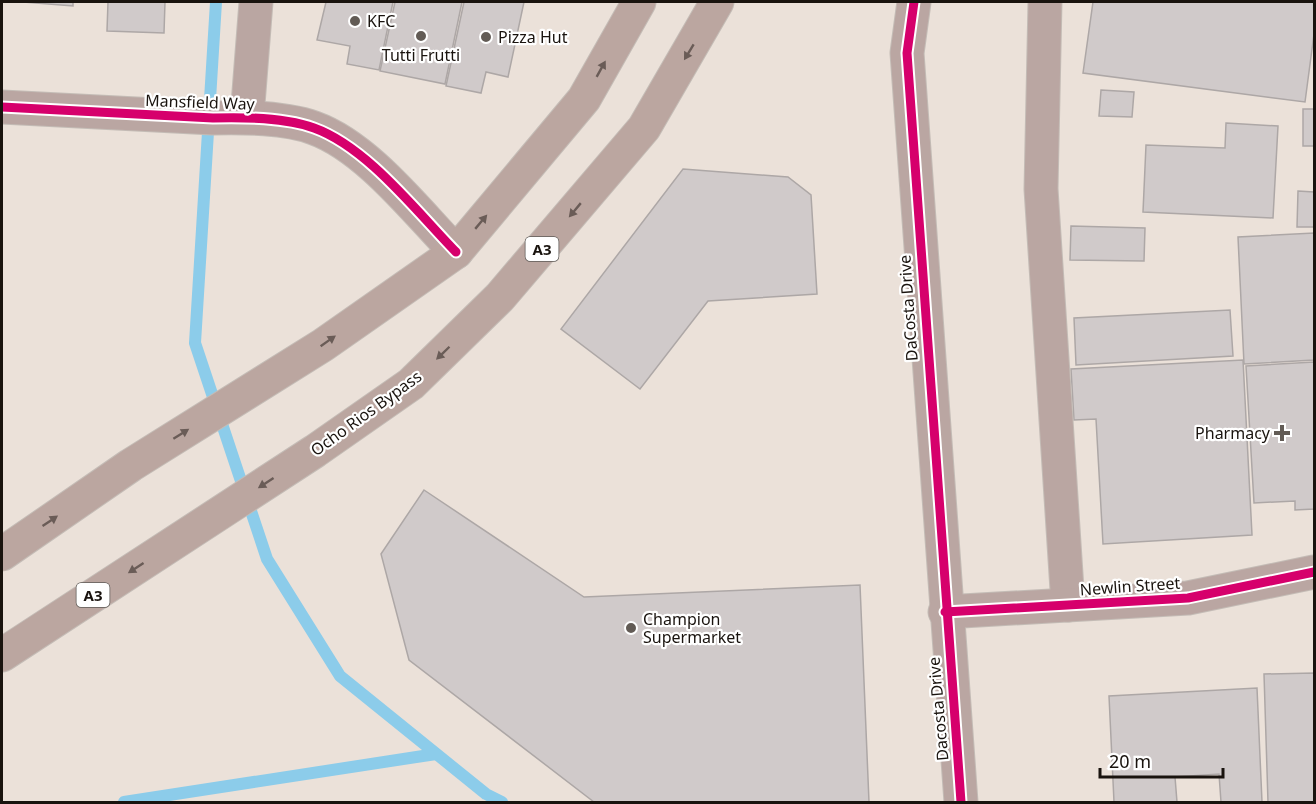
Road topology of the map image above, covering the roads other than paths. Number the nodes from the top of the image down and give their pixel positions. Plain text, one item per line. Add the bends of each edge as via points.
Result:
1 (256, 2) edge
2 (639, 2) edge
3 (717, 2) edge
4 (914, 2) edge
5 (1045, 2) edge
6 (2, 107) edge
7 (247, 117) junction
8 (456, 252) junction
9 (2, 554) edge
10 (1314, 572) edge
11 (1068, 605) junction
12 (945, 612) junction
13 (2, 655) edge
14 (961, 802) edge

1 - 7 street
8 -> 2 main road via 584,99
3 -> 13 main road, Ocho Rios Bypass / A3 via 644,128 500,297 411,384
4 - 12 street, DaCosta Drive via 907,53
5 - 11 street via 1041,189
6 - 7 street, Mansfield Way
7 - 8 street, Mansfield Way via 314,127 357,151
9 -> 8 main road
10 - 11 street, Newlin Street via 1188,598
11 - 12 street, Newlin Street
12 - 14 street, Dacosta Drive

